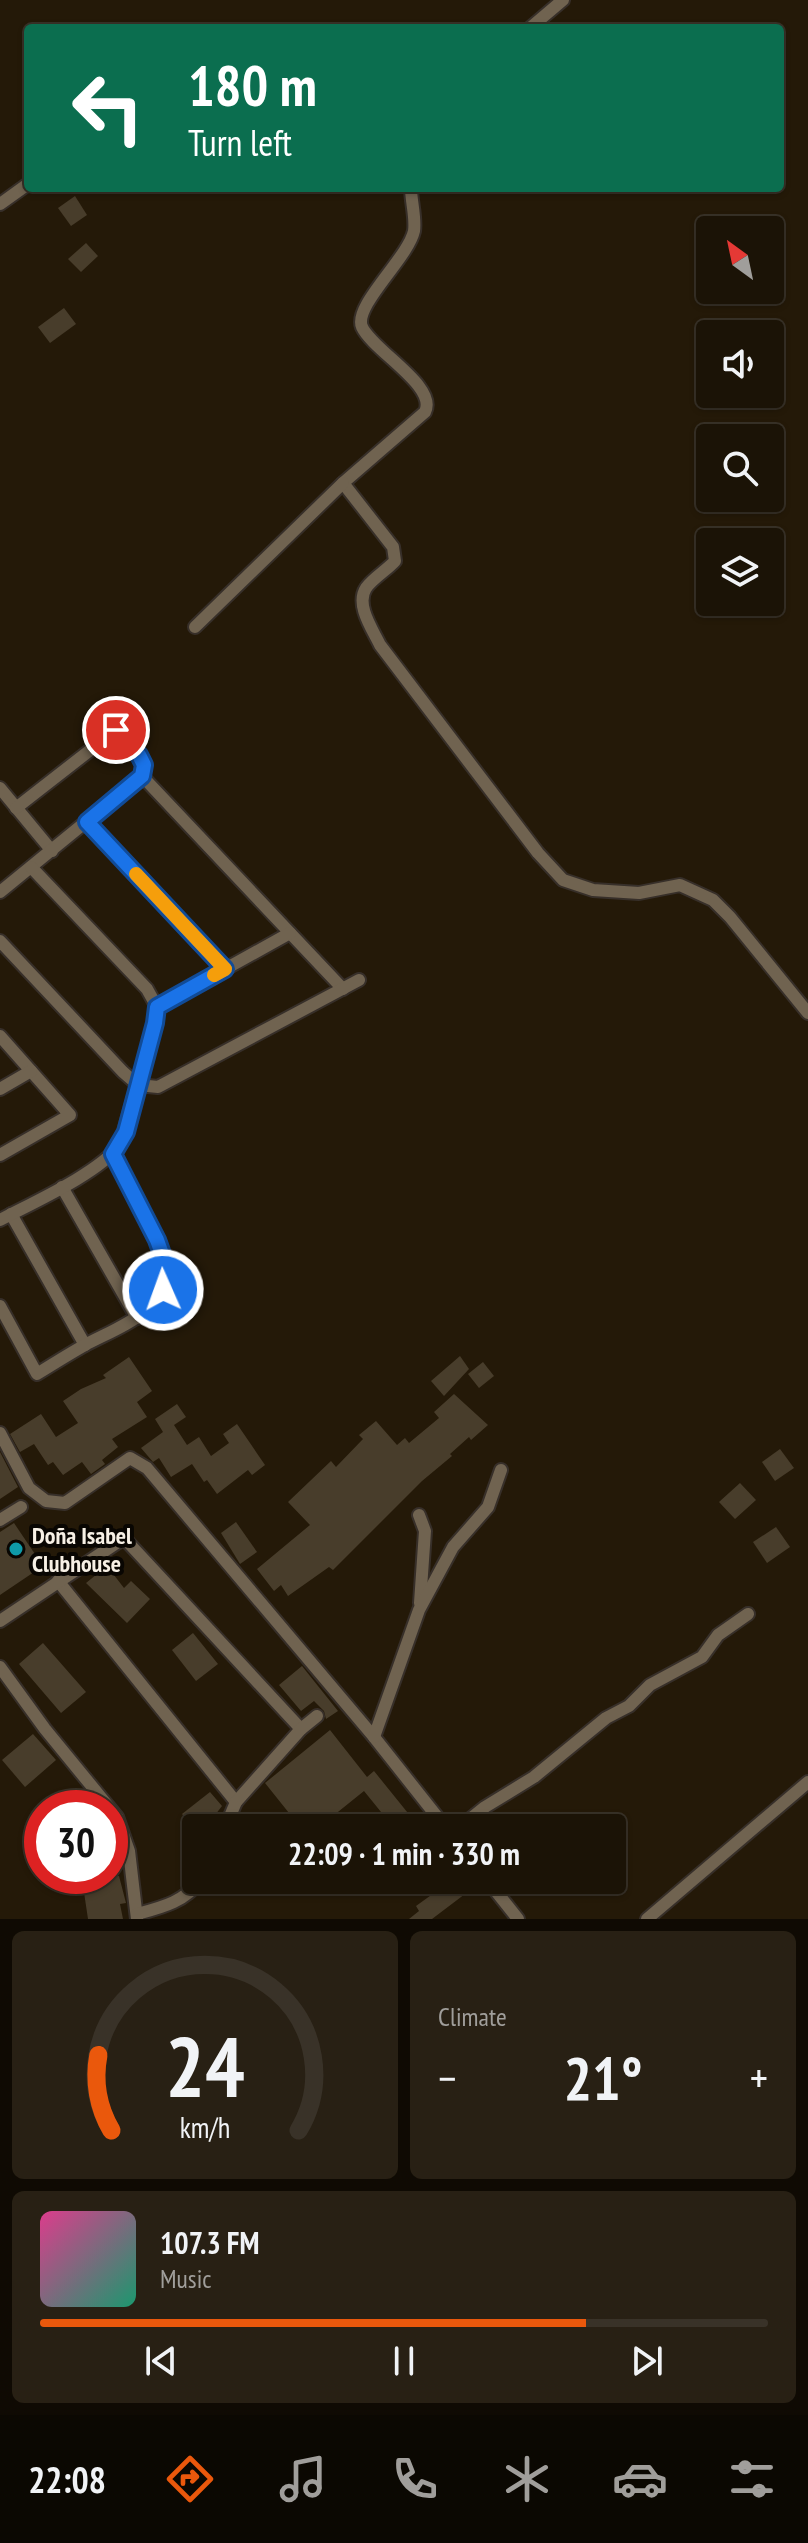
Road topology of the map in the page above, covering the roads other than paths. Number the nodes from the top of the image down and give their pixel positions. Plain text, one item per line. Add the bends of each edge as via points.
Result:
1 (563, 0) edge
2 (535, 24) edge
3 (24, 187) edge
4 (410, 192) edge
5 (0, 204) edge
6 (343, 483) junction
7 (195, 627) dead end
8 (142, 776) junction
9 (0, 788) edge
10 (16, 808) junction
11 (87, 822) junction
12 (52, 851) junction
13 (31, 867) junction
14 (0, 892) edge
15 (290, 933) junction
16 (0, 941) edge
17 (225, 969) junction
18 (359, 980) dead end
19 (343, 989) junction
20 (157, 1007) junction
21 (808, 1013) edge
22 (0, 1036) edge
23 (31, 1071) junction
24 (138, 1085) junction
25 (0, 1089) edge
26 (113, 1154) junction
27 (0, 1155) edge
28 (62, 1187) junction
29 (6, 1217) edge
30 (0, 1306) edge
31 (137, 1318) junction
32 (85, 1345) junction
33 (0, 1433) edge
34 (501, 1470) dead end
35 (21, 1507) dead end
36 (419, 1515) dead end
37 (0, 1520) edge
38 (58, 1581) junction
39 (419, 1610) junction
40 (748, 1614) dead end
41 (0, 1621) edge
42 (0, 1667) edge
43 (317, 1716) dead end
44 (301, 1729) junction
45 (374, 1737) junction
46 (808, 1782) edge
47 (236, 1802) junction
48 (231, 1814) edge
49 (435, 1814) edge
50 (476, 1814) edge
51 (190, 1894) edge
52 (498, 1894) edge
53 (137, 1916) edge
54 (518, 1919) edge
55 (647, 1919) edge

1 - 2 street
3 - 5 street
4 - 6 street via 414,231 361,315 362,326 422,389 428,407
6 - 7 street
6 - 21 street via 393,547 395,561 366,588 363,598 380,645 538,853 563,880 593,890 639,893 680,885 713,900
8 - 10 street via 144,765 118,724
8 - 11 street
8 - 15 street
9 - 10 street
10 - 12 street
11 - 12 street
11 - 17 street
12 - 13 street
13 - 14 street
13 - 20 street via 147,989
15 - 17 street
15 - 19 street
16 - 24 street
17 - 20 street
18 - 19 street
19 - 24 street via 158,1087
20 - 24 street
22 - 23 street
23 - 25 street
23 - 27 street via 70,1115
24 - 26 street via 126,1132
26 - 28 street
26 - 31 street via 166,1265 163,1290
28 - 29 street
28 - 31 street
29 - 32 street
30 - 32 street via 37,1374
31 - 32 street
33 - 45 street via 29,1488 46,1501 65,1503 130,1458 147,1468
34 - 39 street via 488,1507 453,1547
35 - 37 street
36 - 39 street via 425,1531
38 - 41 street
38 - 44 street via 124,1538
38 - 47 street
39 - 45 street
40 - 50 street via 718,1635 702,1657 650,1685 534,1777
42 - 53 street via 117,1817 129,1851
43 - 44 street
44 - 47 street
45 - 49 street
46 - 55 street
47 - 48 street
51 - 53 street
52 - 54 street

